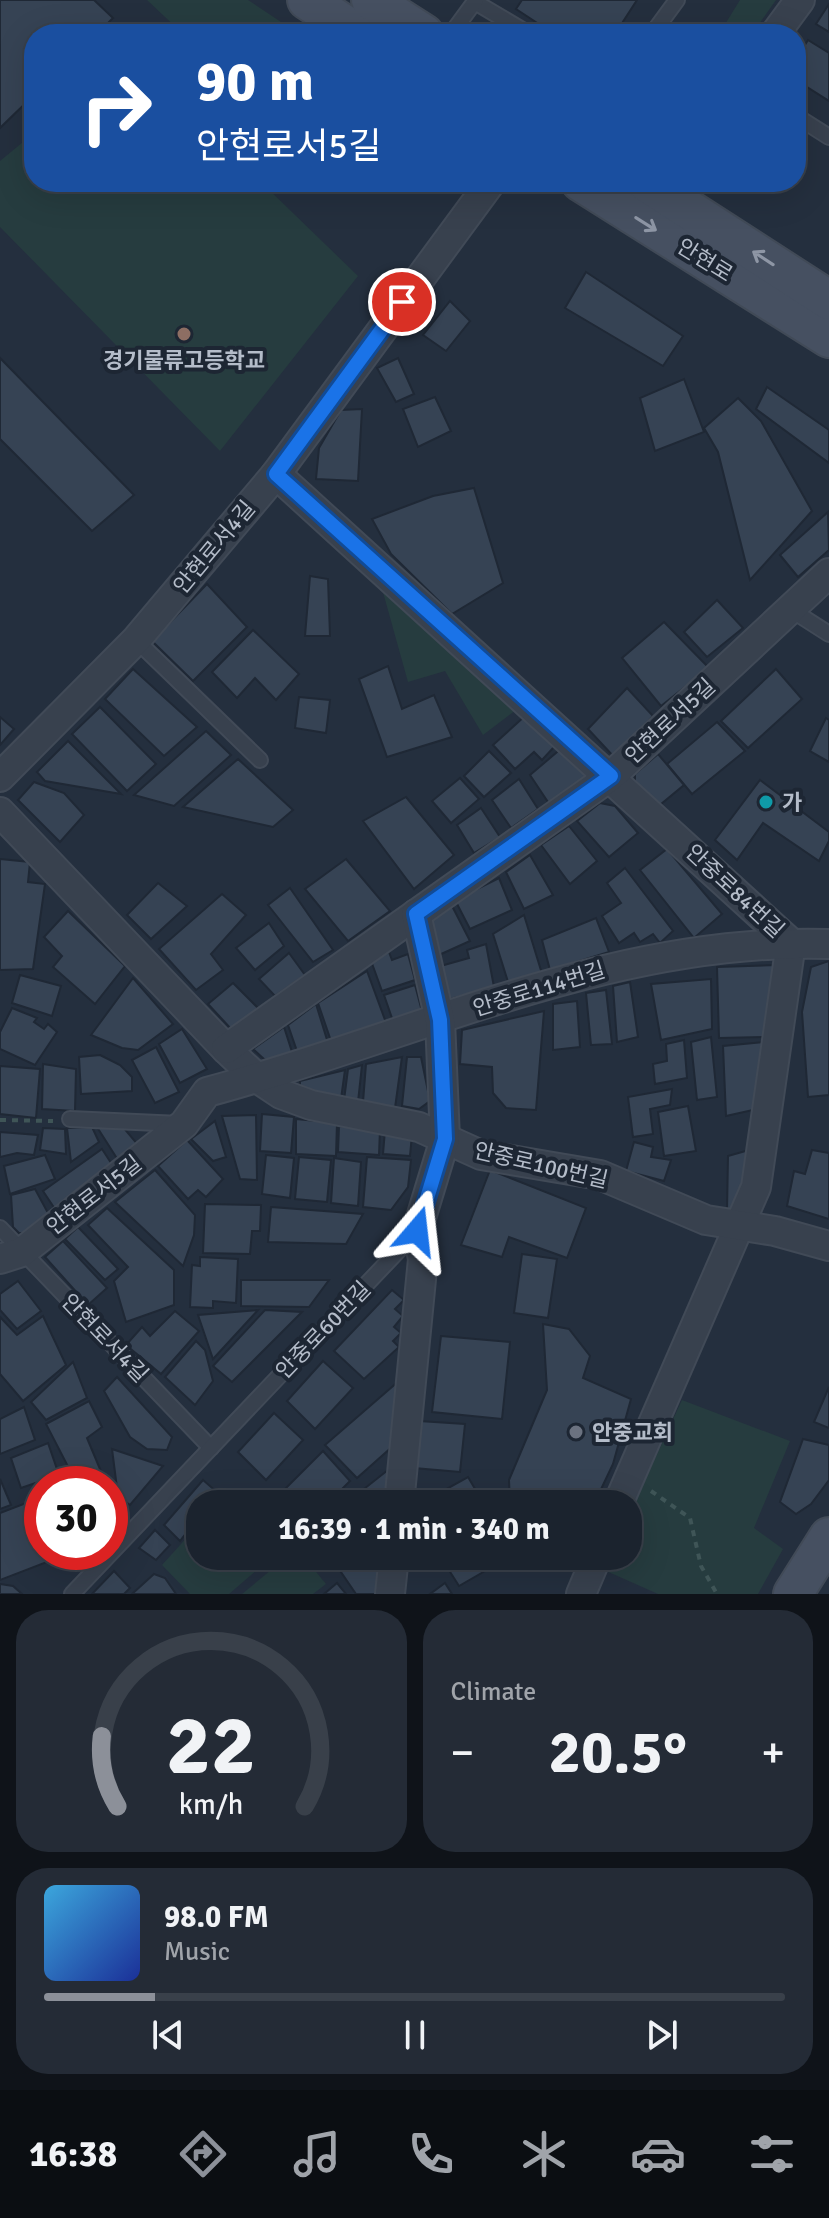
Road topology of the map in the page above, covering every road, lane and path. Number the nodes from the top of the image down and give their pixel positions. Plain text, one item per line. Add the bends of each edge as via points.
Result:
1 (307, 0) edge
2 (371, 0) edge
3 (677, 0) edge
4 (800, 0) edge
5 (476, 1) edge
6 (344, 24) edge
7 (408, 24) edge
8 (459, 24) edge
9 (513, 24) edge
10 (659, 24) edge
11 (782, 24) edge
12 (806, 122) edge
13 (829, 137) edge
14 (484, 192) edge
15 (597, 192) edge
16 (667, 192) edge
17 (829, 300) edge
18 (829, 338) edge
19 (276, 474) junction
20 (829, 573) edge
21 (790, 609) junction
22 (829, 634) edge
23 (136, 640) junction
24 (260, 760) dead end
25 (611, 776) junction
26 (0, 777) edge
27 (0, 812) edge
28 (416, 914) junction
29 (791, 943) junction
30 (829, 944) edge
31 (440, 1020) junction
32 (226, 1049) junction
33 (257, 1078) junction
34 (70, 1119) joint
35 (0, 1120) edge
36 (184, 1124) junction
37 (445, 1139) junction
38 (740, 1227) junction
39 (0, 1228) edge
40 (417, 1231) junction
41 (829, 1246) edge
42 (11, 1256) edge
43 (211, 1448) junction
44 (629, 1476) junction
45 (400, 1490) edge
46 (624, 1490) edge
47 (829, 1537) edge
48 (393, 1570) edge
49 (591, 1570) edge
50 (72, 1594) edge
51 (390, 1594) edge
52 (581, 1594) edge
53 (717, 1594) edge
54 (793, 1594) edge

1 - 6 main road
2 - 7 main road
3 - 10 lane
4 - 11 street
5 - 8 lane
5 - 9 lane
12 - 13 lane
14 - 19 street, 안현로서4길
15 -> 18 main road, 안현로
17 -> 16 main road, 안현로
19 - 23 street, 안현로서4길
19 - 25 street, 안중로84번길
20 - 21 street, 안현로서5길
21 - 22 lane
21 - 25 street, 안현로서5길
23 - 24 lane
23 - 26 street, 안현로서4길
25 - 28 street, 안현로서5길
25 - 29 street, 안중로84번길
27 - 32 street
28 - 31 street, 안중로60번길
28 - 32 street, 안현로서5길
29 - 30 street, 안중로114번길
29 - 31 street, 안중로114번길 via 626,962
29 - 38 street, 안중로84번길 via 756,1187
31 - 33 street, 안중로114번길
31 - 37 street, 안중로60번길
32 - 33 street, 안중로100번길
33 - 36 street, 안현로서5길 via 207,1092
33 - 37 street, 안중로100번길 via 311,1105 419,1127
34 - 35 path
34 - 36 lane
36 - 42 street, 안현로서5길
37 - 38 street, 안중로100번길 via 481,1155 600,1175 706,1220
37 - 40 street, 안중로60번길
38 - 41 street, 안중로100번길
38 - 44 street, 안중로84번길
39 - 42 lane, 안현로서4길
40 - 43 lane, 안중로60번길
40 - 45 street via 423,1259
42 - 43 lane, 안현로서4길
43 - 50 lane, 안중로60번길
44 - 46 street, 안중로84번길
44 - 53 path via 690,1518 701,1566
47 - 54 main road
48 - 51 street
49 - 52 street

